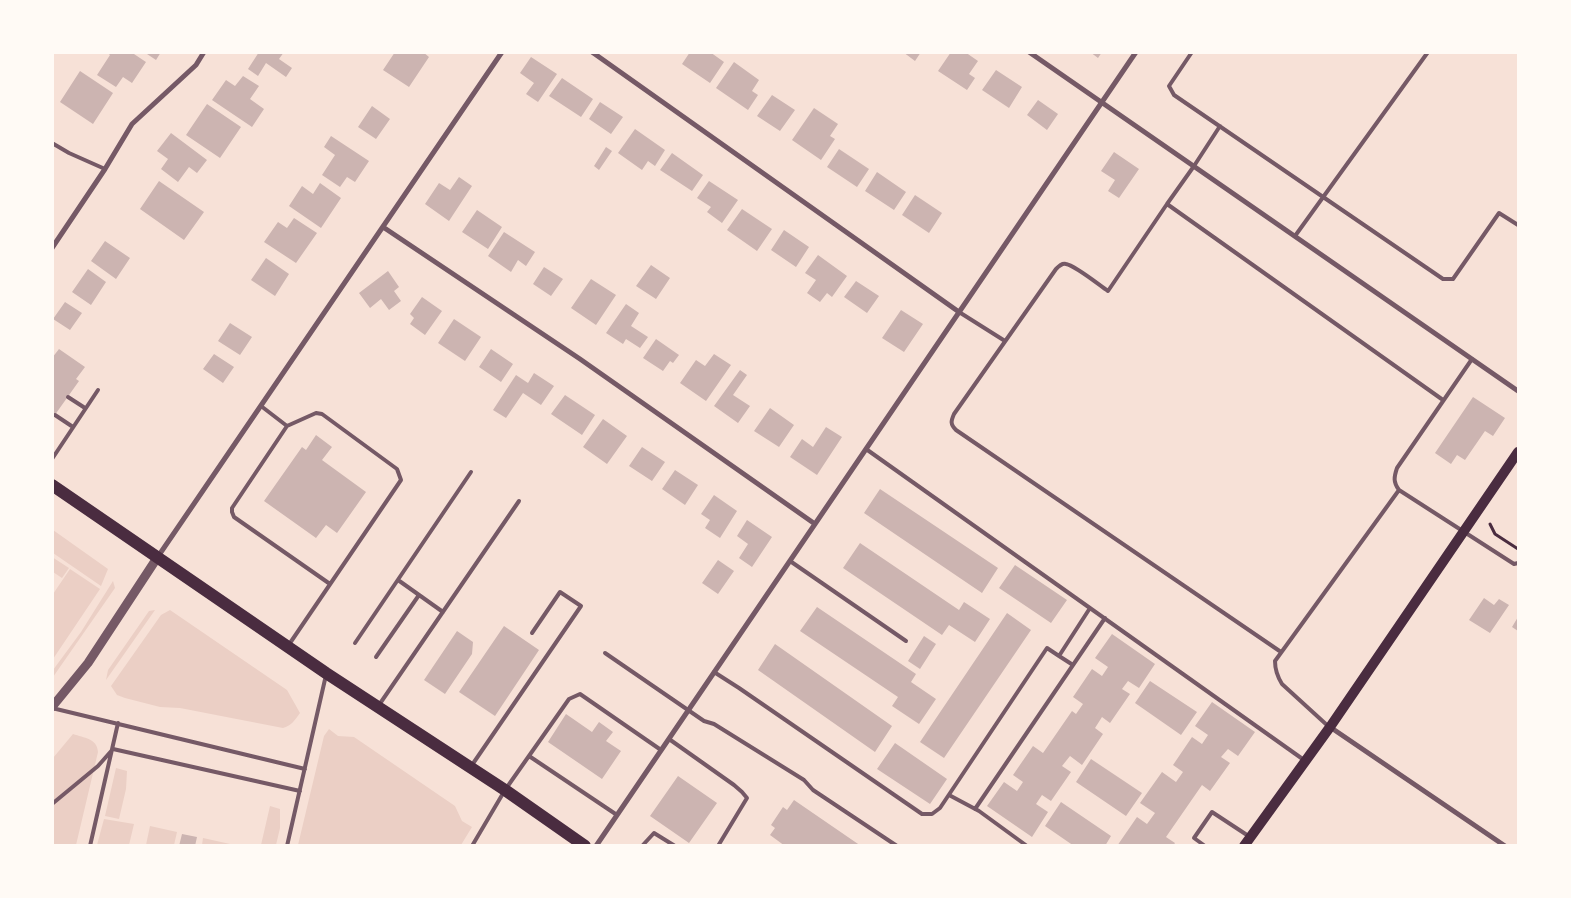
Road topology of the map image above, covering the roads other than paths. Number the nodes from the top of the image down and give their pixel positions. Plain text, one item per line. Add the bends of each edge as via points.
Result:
1 (204, 52) edge
2 (502, 52) edge
3 (592, 52) edge
4 (1029, 52) edge
5 (1136, 52) edge
6 (1192, 52) edge
7 (1428, 52) edge
8 (1102, 102) junction
9 (1220, 126) junction
10 (52, 143) edge
11 (1194, 166) junction
12 (104, 169) junction
13 (1323, 198) junction
14 (1167, 204) junction
15 (1518, 225) edge
16 (383, 228) junction
17 (1295, 236) junction
18 (52, 248) edge
19 (959, 312) junction
20 (1005, 341) junction
21 (1472, 358) junction
22 (98, 390) dead end
23 (1518, 391) edge
24 (68, 397) dead end
25 (1443, 400) junction
26 (261, 406) junction
27 (85, 408) junction
28 (55, 416) dead end
29 (287, 426) junction
30 (73, 427) junction
31 (866, 449) junction
32 (1518, 452) edge
33 (52, 459) edge
34 (471, 472) dead end
35 (52, 485) edge
36 (1399, 490) junction
37 (519, 501) dead end
38 (815, 524) junction
39 (1464, 532) junction
40 (157, 558) junction
41 (790, 561) junction
42 (1518, 563) edge
43 (398, 580) junction
44 (330, 584) junction
45 (419, 595) junction
46 (1090, 608) junction
47 (443, 612) junction
48 (1105, 618) junction
49 (532, 633) dead end
50 (906, 641) dead end
51 (355, 643) dead end
52 (288, 647) junction
53 (1281, 652) junction
54 (605, 653) dead end
55 (376, 656) dead end
56 (1059, 656) junction
57 (1073, 666) junction
58 (714, 672) junction
59 (326, 673) junction
60 (378, 706) junction
61 (52, 707) edge
62 (689, 710) junction
63 (118, 723) junction
64 (1330, 727) junction
65 (669, 738) junction
66 (113, 749) junction
67 (661, 750) junction
68 (529, 756) junction
69 (1306, 761) junction
70 (470, 767) junction
71 (305, 769) junction
72 (505, 790) junction
73 (300, 791) junction
74 (949, 795) junction
75 (52, 804) edge
76 (975, 809) junction
77 (618, 815) junction
78 (1247, 841) edge
79 (90, 846) edge
80 (287, 846) edge
81 (472, 846) edge
82 (585, 846) edge
83 (596, 846) edge
84 (642, 846) edge
85 (675, 846) edge
86 (718, 846) edge
87 (897, 846) edge
88 (1027, 846) edge
89 (1205, 846) edge
90 (1505, 846) edge

1 - 12 street via 196,65 132,124
2 - 16 street
3 - 19 street
4 - 8 street
5 - 8 street
6 - 9 lane via 1169,86 1174,95
7 - 13 lane
8 - 11 street
8 - 19 street
9 - 11 lane
9 - 13 lane
10 - 12 lane
11 - 14 lane
11 - 17 street
12 - 18 street
13 - 15 lane via 1443,279 1453,279 1499,212
13 - 17 lane
14 - 20 lane via 1108,291 1073,267 1060,265
14 - 25 lane
16 - 26 street
16 - 38 street
17 - 21 street
19 - 20 lane
19 - 31 street
20 - 53 lane via 954,414 952,426
21 - 23 street
21 - 25 lane
22 - 27 lane
24 - 27 lane
25 - 36 lane via 1397,468 1394,484
26 - 29 lane
26 - 40 street
27 - 30 lane
28 - 30 lane
29 - 44 lane via 232,512 234,517
29 - 44 lane via 316,413 322,414 397,469 400,475 401,480
30 - 33 lane
31 - 38 street
31 - 46 lane
32 - 39 main road
34 - 43 lane
35 - 40 main road
36 - 39 lane
36 - 53 lane
37 - 47 lane
38 - 41 street
39 - 42 lane via 1514,564
39 - 64 main road
40 - 52 main road
40 - 61 street via 88,662
41 - 50 lane
41 - 58 street
43 - 45 lane
43 - 51 lane
44 - 52 lane
45 - 47 lane
45 - 55 lane
46 - 48 lane
46 - 56 lane
47 - 60 lane
48 - 57 lane
48 - 69 lane
49 - 70 lane via 560,592 581,606
52 - 59 main road
53 - 64 lane via 1275,661 1277,677
54 - 62 lane
56 - 57 lane
56 - 74 lane via 1047,648
57 - 76 lane
58 - 62 street
58 - 74 lane via 922,814 932,814
59 - 60 main road
59 - 71 lane
60 - 70 main road
61 - 63 lane
62 - 65 street
62 - 87 lane via 804,780 813,790
63 - 66 lane
63 - 71 lane
64 - 69 main road
64 - 90 street
65 - 67 street
65 - 86 lane via 747,798
66 - 73 lane
66 - 75 lane via 98,766
66 - 79 lane
67 - 68 lane via 580,694 569,699
67 - 77 street
68 - 72 lane
68 - 77 lane
69 - 78 main road
70 - 72 main road
71 - 73 lane
72 - 81 lane
72 - 82 main road
73 - 80 lane
74 - 76 lane
76 - 88 lane
77 - 83 street
78 - 89 lane via 1212,812 1194,838
84 - 85 lane via 654,833

